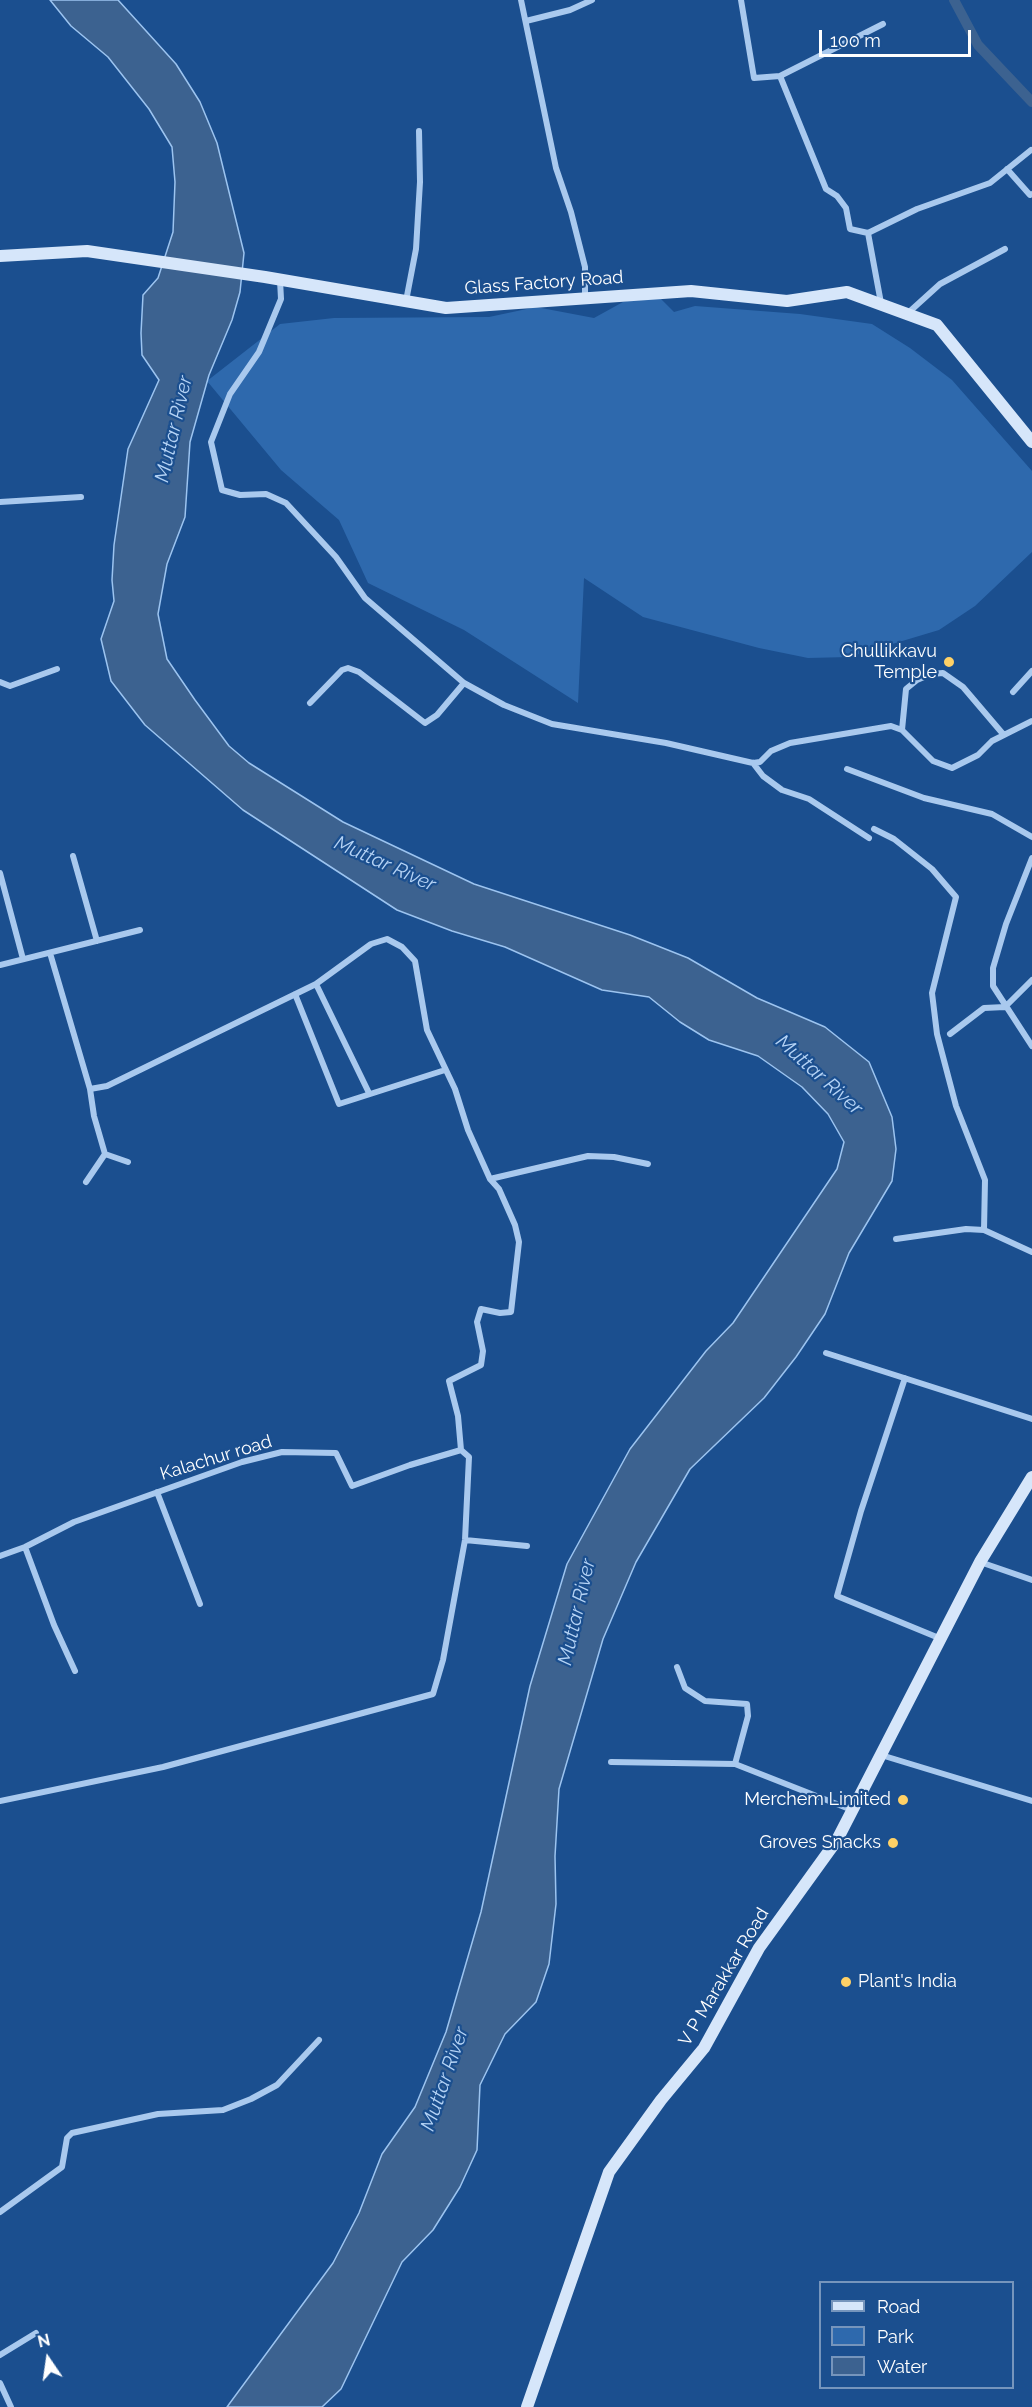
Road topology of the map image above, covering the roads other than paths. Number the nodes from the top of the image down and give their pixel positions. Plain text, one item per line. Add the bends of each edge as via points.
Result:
1 (521, 0) edge
2 (592, 0) edge
3 (741, 0) edge
4 (526, 21) junction
5 (883, 24) dead end
6 (780, 76) junction
7 (419, 131) dead end
8 (1031, 150) edge
9 (1007, 170) junction
10 (1032, 194) edge
11 (868, 233) junction
12 (1005, 249) dead end
13 (0, 256) edge
14 (280, 280) junction
15 (585, 297) junction
16 (406, 302) junction
17 (882, 305) junction
18 (908, 314) junction
19 (1032, 442) edge
20 (81, 497) dead end
21 (0, 502) edge
22 (57, 669) dead end
23 (1032, 671) edge
24 (0, 682) edge
25 (464, 684) junction
26 (1012, 692) dead end
27 (310, 703) dead end
28 (1032, 721) edge
29 (902, 730) junction
30 (1003, 734) junction
31 (753, 763) junction
32 (847, 769) dead end
33 (874, 829) dead end
34 (1032, 837) edge
35 (869, 838) dead end
36 (73, 856) dead end
37 (1032, 858) edge
38 (0, 873) edge
39 (140, 930) dead end
40 (97, 941) junction
41 (50, 953) junction
42 (22, 959) junction
43 (0, 965) edge
44 (1032, 980) edge
45 (316, 984) junction
46 (295, 994) junction
47 (1005, 1007) junction
48 (950, 1034) dead end
49 (1032, 1046) edge
50 (445, 1070) junction
51 (90, 1089) junction
52 (369, 1093) junction
53 (105, 1154) junction
54 (128, 1162) dead end
55 (648, 1164) dead end
56 (490, 1179) junction
57 (86, 1182) dead end
58 (984, 1230) junction
59 (896, 1239) dead end
60 (1032, 1252) edge
61 (826, 1353) dead end
62 (905, 1378) junction
63 (1032, 1419) edge
64 (461, 1450) junction
65 (1032, 1478) edge
66 (157, 1492) junction
67 (465, 1540) junction
68 (527, 1546) dead end
69 (25, 1547) junction
70 (0, 1556) edge
71 (980, 1562) junction
72 (1032, 1580) edge
73 (200, 1604) dead end
74 (939, 1638) junction
75 (677, 1667) dead end
76 (75, 1671) dead end
77 (881, 1755) junction
78 (611, 1762) dead end
79 (735, 1764) junction
80 (3, 1800) edge
81 (1032, 1801) edge
82 (852, 1810) junction
83 (319, 2040) dead end
84 (0, 2212) edge
85 (36, 2333) dead end
86 (0, 2355) edge
87 (0, 2383) edge
88 (11, 2407) edge
89 (527, 2407) edge

1 - 4 street
2 - 4 street
3 - 6 street via 754,78
4 - 15 street via 556,168 585,267
5 - 6 street
6 - 11 street via 826,189 846,208 850,229
7 - 16 street via 416,249
8 - 9 street
9 - 10 street
9 - 11 street via 990,183 917,209
11 - 17 street
12 - 18 street via 940,284
13 - 14 main road, Glass Factory Road via 87,251
14 - 16 main road, Glass Factory Road
14 - 25 street via 281,299 260,352 230,394 211,442 222,490 240,495 266,494 286,503 336,557 365,598
15 - 16 main road, Glass Factory Road via 446,308
15 - 17 main road, Glass Factory Road via 691,291 787,301 847,292
17 - 18 main road, Glass Factory Road
18 - 19 main road, Glass Factory Road via 937,325
20 - 21 street
22 - 24 street via 10,686
23 - 26 street
25 - 27 street via 425,723 348,668
25 - 31 street via 552,724 666,742
28 - 30 street
29 - 30 street via 933,761 952,768 965,763
29 - 30 street via 906,689 917,680 943,673 963,687
29 - 31 street via 891,726 790,743
31 - 35 street via 782,790 809,799
32 - 34 street via 924,798 992,814
33 - 58 street via 894,839 932,869 956,897 932,993 937,1034 956,1106 985,1180
36 - 40 street
37 - 47 street via 993,968 993,986
38 - 42 street
39 - 40 street
40 - 41 street
41 - 42 street
41 - 51 street
42 - 43 street
44 - 47 street
45 - 46 street
45 - 50 street via 371,944 387,939 402,947 415,961 427,1030
45 - 52 street
46 - 51 street via 107,1086
46 - 52 street via 339,1104
47 - 48 street via 984,1008
47 - 49 street
50 - 52 street
50 - 56 street
51 - 53 street
53 - 54 street
53 - 57 street
55 - 56 street via 588,1156
56 - 64 street via 499,1189 519,1242 516,1290 511,1312 481,1309 477,1322 483,1351 481,1365 449,1381
58 - 59 street
58 - 60 street
61 - 62 street
62 - 63 street
62 - 74 street via 837,1596
64 - 66 street, Kalachur road via 352,1486 336,1453 282,1452
64 - 67 street via 469,1456
65 - 71 main road, V P Marakkar Road
66 - 69 street, Kalachur road via 74,1522
66 - 73 street
67 - 68 street
67 - 80 street via 433,1694 164,1767
69 - 70 street, Kalachur road
69 - 76 street
71 - 72 street
71 - 74 main road, V P Marakkar Road
74 - 77 main road, V P Marakkar Road
75 - 79 street via 685,1688 705,1701 747,1704 748,1716
77 - 81 street
77 - 82 main road, V P Marakkar Road
78 - 79 street
79 - 82 street
82 - 89 main road, V P Marakkar Road via 837,1840 759,1948 704,2048 609,2172
83 - 84 street via 277,2085 223,2110 158,2114 72,2133 67,2138 62,2167
85 - 86 street
87 - 88 street

